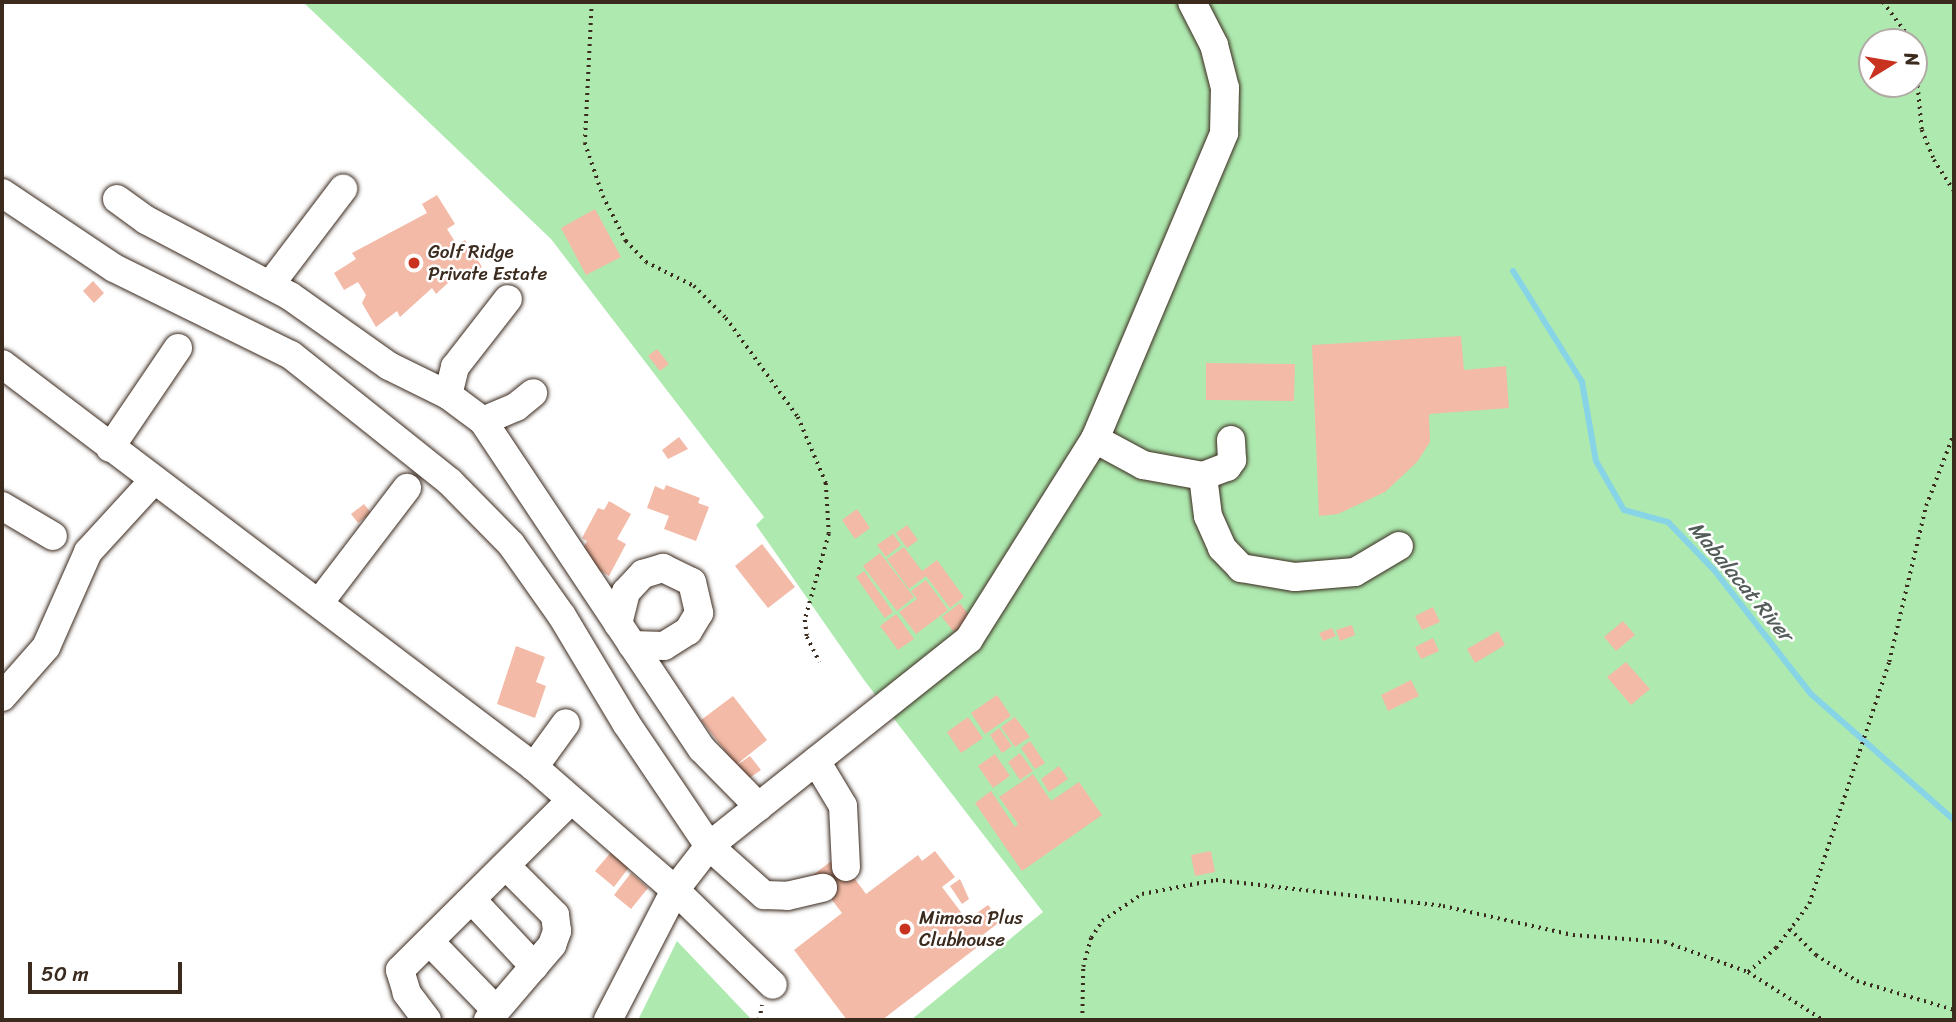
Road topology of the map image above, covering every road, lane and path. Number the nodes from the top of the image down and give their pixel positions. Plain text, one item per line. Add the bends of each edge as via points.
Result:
1 (592, 2) edge
2 (1192, 2) edge
3 (1883, 2) edge
4 (1903, 28) edge
5 (1919, 98) edge
6 (343, 189) dead end
7 (1954, 191) edge
8 (2, 193) edge
9 (117, 199) dead end
10 (270, 285) junction
11 (508, 299) dead end
12 (178, 348) dead end
13 (2, 364) edge
14 (533, 393) dead end
15 (448, 395) junction
16 (483, 421) junction
17 (1954, 433) edge
18 (1095, 439) junction
19 (1231, 440) dead end
20 (110, 448) junction
21 (1203, 476) junction
22 (153, 481) junction
23 (407, 488) dead end
24 (2, 506) edge
25 (53, 536) dead end
26 (1399, 546) dead end
27 (319, 603) junction
28 (820, 662) dead end
29 (2, 697) edge
30 (566, 723) dead end
31 (816, 761) junction
32 (534, 767) junction
33 (570, 801) junction
34 (759, 807) junction
35 (709, 846) junction
36 (506, 866) junction
37 (846, 867) dead end
38 (823, 888) dead end
39 (675, 890) junction
40 (472, 900) junction
41 (1790, 929) junction
42 (431, 943) junction
43 (534, 966) junction
44 (1748, 972) junction
45 (773, 985) dead end
46 (1954, 1010) edge
47 (492, 1015) edge
48 (427, 1020) edge
49 (608, 1020) edge
50 (1082, 1020) edge
51 (1823, 1020) edge

1 - 28 path via 584,116 591,171 626,241 646,262 694,286 726,318 779,388 815,451 827,483 829,534 805,620 807,637
2 - 18 street via 1214,45 1225,88 1224,133
3 - 4 path
5 - 7 path via 1922,130
6 - 10 street
8 - 35 street via 114,268 291,355 450,482 511,544
9 - 10 street via 146,220
10 - 15 street via 388,366
11 - 15 street via 455,367
12 - 20 street
13 - 20 street
14 - 16 street via 516,407
15 - 16 street
16 - 34 street via 702,749
17 - 41 path via 1926,506 1889,662 1833,834 1809,904
18 - 21 street via 1143,465
18 - 31 street via 969,639
19 - 21 street via 1232,460 1227,467
20 - 22 street
21 - 26 street via 1208,516 1222,548 1241,568 1294,577 1354,572
22 - 27 street
22 - 29 street via 88,552 46,647
23 - 27 street
24 - 25 street
27 - 32 street
30 - 32 street
31 - 34 street
31 - 37 street via 844,806
32 - 33 street
33 - 36 street
33 - 39 street
34 - 35 street
35 - 38 street via 764,895 787,896
35 - 39 street
36 - 40 street
36 - 43 street via 555,915 552,944
39 - 45 street
39 - 49 street
40 - 42 street
40 - 43 street
41 - 44 path
41 - 46 path via 1816,956 1857,981
42 - 47 street
42 - 48 street via 400,970 407,993
43 - 47 street
44 - 50 path via 1665,942 1562,934 1443,906 1216,880 1142,894 1102,921 1091,938 1083,967
44 - 51 path

